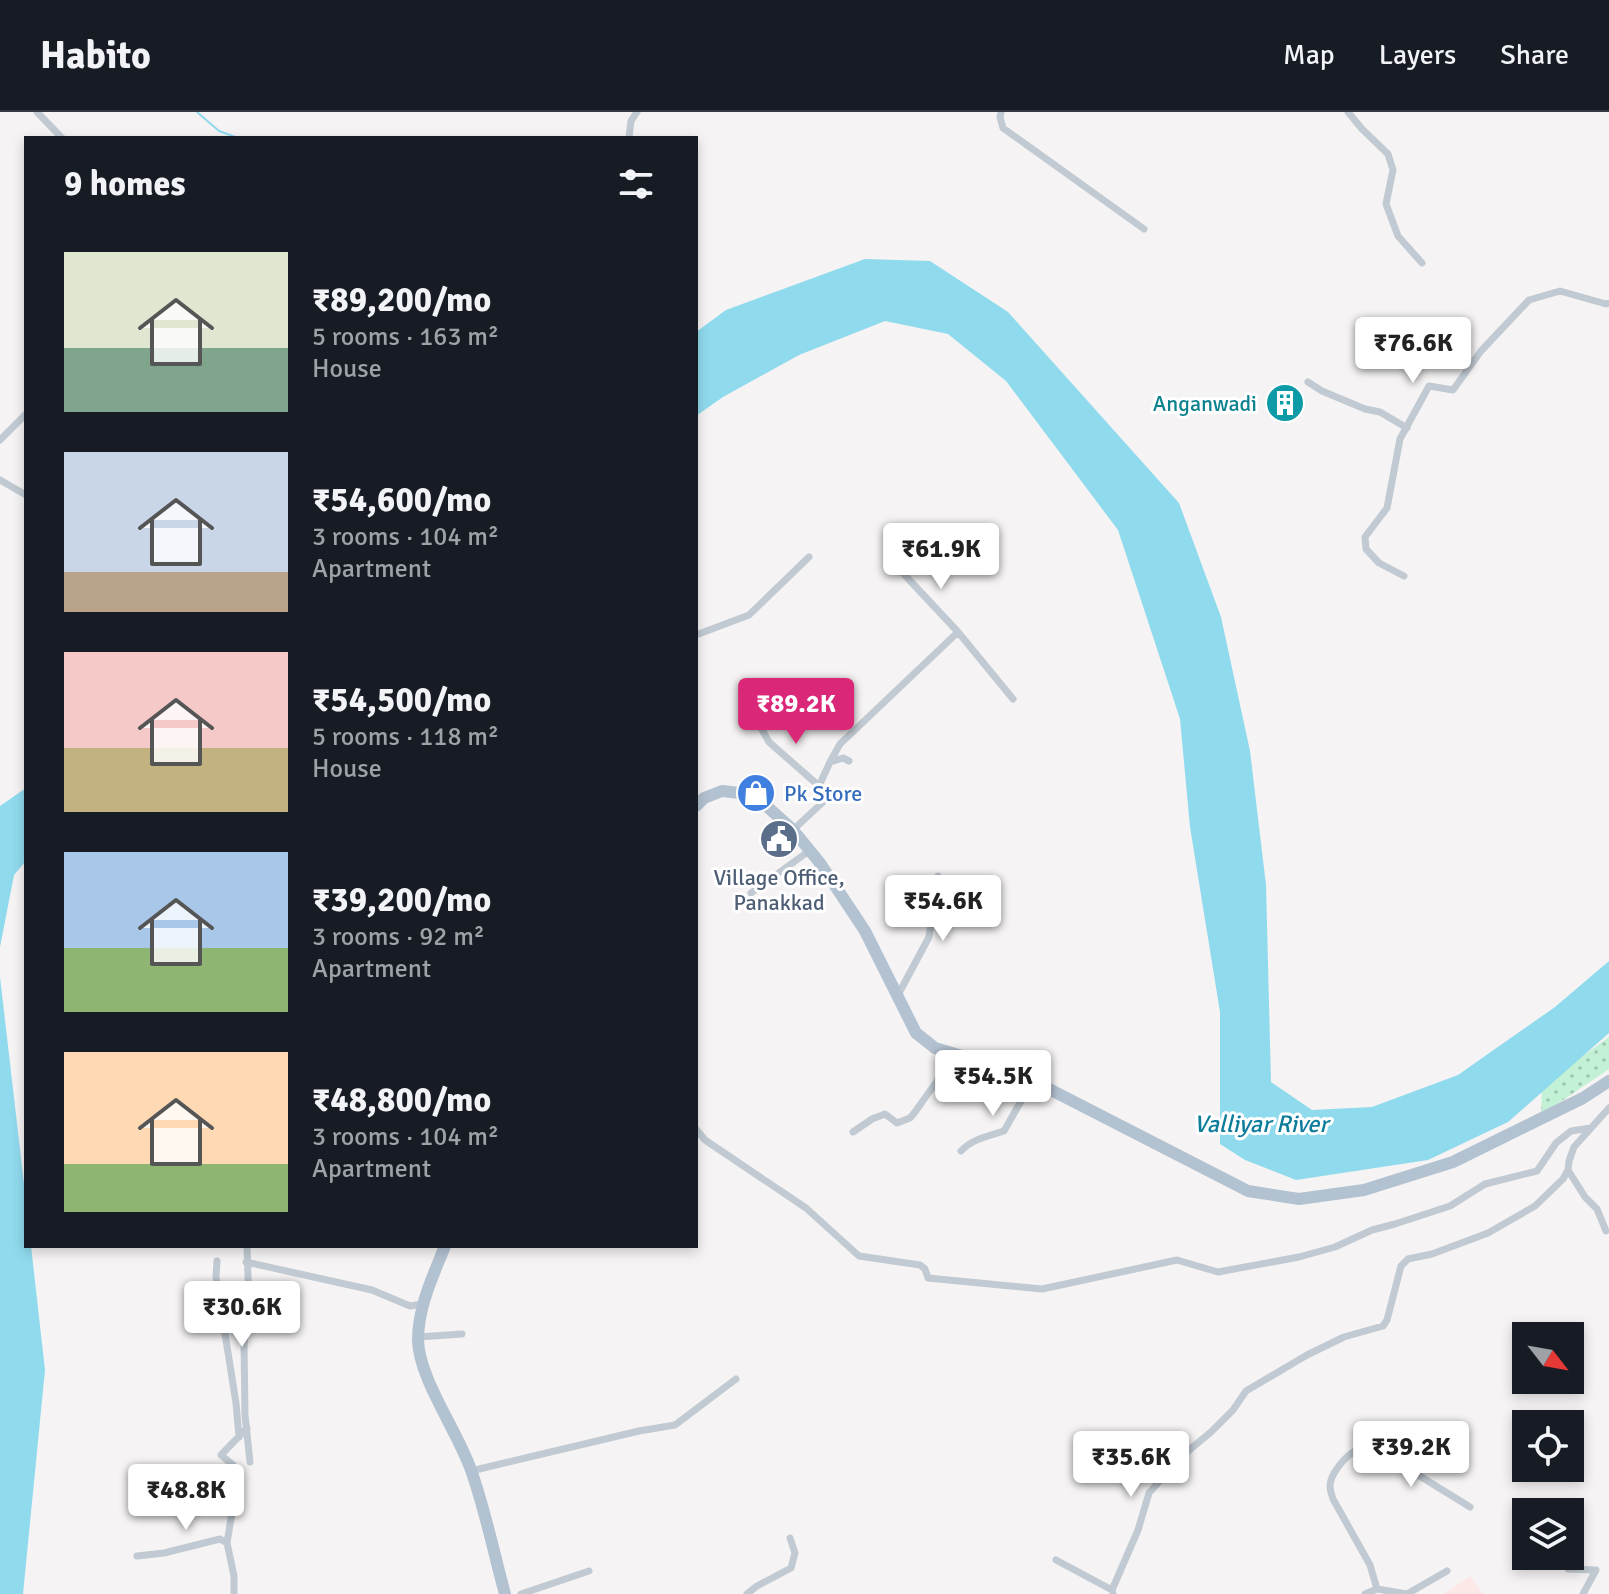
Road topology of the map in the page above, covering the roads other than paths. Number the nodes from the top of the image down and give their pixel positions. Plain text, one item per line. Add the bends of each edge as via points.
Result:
1 (37, 112) edge
2 (637, 112) edge
3 (1001, 112) edge
4 (1348, 112) edge
5 (60, 136) edge
6 (629, 136) edge
7 (1144, 229) dead end
8 (1422, 263) dead end
9 (1609, 303) edge
10 (1308, 382) dead end
11 (24, 416) edge
12 (1407, 428) junction
13 (0, 440) edge
14 (0, 480) edge
15 (24, 494) edge
16 (809, 557) dead end
17 (901, 571) dead end
18 (1404, 576) dead end
19 (958, 632) junction
20 (698, 634) edge
21 (1013, 699) dead end
22 (756, 719) dead end
23 (849, 761) dead end
24 (830, 762) junction
25 (819, 786) junction
26 (698, 804) edge
27 (793, 830) junction
28 (809, 851) junction
29 (938, 876) dead end
30 (751, 893) dead end
31 (898, 995) junction
32 (952, 1054) junction
33 (1033, 1080) junction
34 (1609, 1081) edge
35 (1609, 1108) edge
36 (1591, 1128) junction
37 (698, 1131) edge
38 (853, 1132) dead end
39 (961, 1151) dead end
40 (1568, 1170) junction
41 (1606, 1231) dead end
42 (247, 1248) edge
43 (444, 1248) edge
44 (217, 1261) dead end
45 (246, 1262) junction
46 (422, 1304) junction
47 (462, 1334) dead end
48 (418, 1337) junction
49 (736, 1379) dead end
50 (247, 1428) junction
51 (239, 1437) junction
52 (250, 1462) dead end
53 (471, 1471) junction
54 (1470, 1507) dead end
55 (790, 1538) dead end
56 (227, 1543) junction
57 (137, 1556) dead end
58 (1056, 1560) dead end
59 (1584, 1570) edge
60 (589, 1571) dead end
61 (1447, 1571) dead end
62 (1112, 1592) edge
63 (1379, 1592) edge
64 (234, 1594) edge
65 (505, 1594) edge
66 (521, 1594) edge
67 (747, 1594) edge
68 (1365, 1594) edge
69 (1583, 1594) edge

1 - 5 street
2 - 6 street
3 - 7 street via 1003,128
4 - 8 street via 1388,154 1393,170 1386,204 1398,236
9 - 12 street via 1560,291 1529,300 1453,390 1429,386
10 - 12 street
11 - 13 street
12 - 18 street via 1400,439 1387,508 1365,537 1366,549 1379,563
14 - 15 street
16 - 20 street via 749,615
17 - 19 street
19 - 21 street
19 - 24 street via 840,744
22 - 25 street via 769,742
23 - 24 street
24 - 25 street
25 - 27 street via 824,801
26 - 27 main road via 722,791 749,794
27 - 28 main road
28 - 30 street
28 - 31 main road via 865,931
29 - 31 street via 929,937
31 - 32 main road via 916,1033
32 - 33 main road
32 - 38 street via 910,1118 897,1123 885,1114
33 - 34 main road via 1248,1191 1299,1199 1364,1190 1453,1162
33 - 39 street via 1004,1131 977,1139
35 - 36 street
36 - 37 street via 1571,1131 1537,1171 1485,1184 1450,1206 1335,1247 1218,1272 1177,1260 1042,1289 928,1278 920,1265 859,1256 806,1208
36 - 40 street via 1574,1147
40 - 41 street
40 - 62 street via 1535,1206 1496,1228 1408,1259 1401,1266 1383,1326 1344,1337 1246,1391 1149,1493
42 - 45 street
43 - 46 main road
44 - 51 street
45 - 46 street via 372,1290 410,1306
45 - 50 street
46 - 48 main road
47 - 48 street
48 - 53 main road via 427,1378
49 - 53 street via 675,1425
50 - 51 street
50 - 52 street
51 - 56 street via 221,1455 233,1465 237,1482
53 - 65 main road
54 - 63 street via 1410,1470 1385,1465 1370,1450 1349,1456 1337,1468 1330,1489
55 - 67 street via 795,1553 791,1568
56 - 57 street via 220,1539
56 - 64 street
58 - 62 street
59 - 69 street via 1596,1570
60 - 66 street
61 - 63 street via 1407,1594
63 - 68 street

